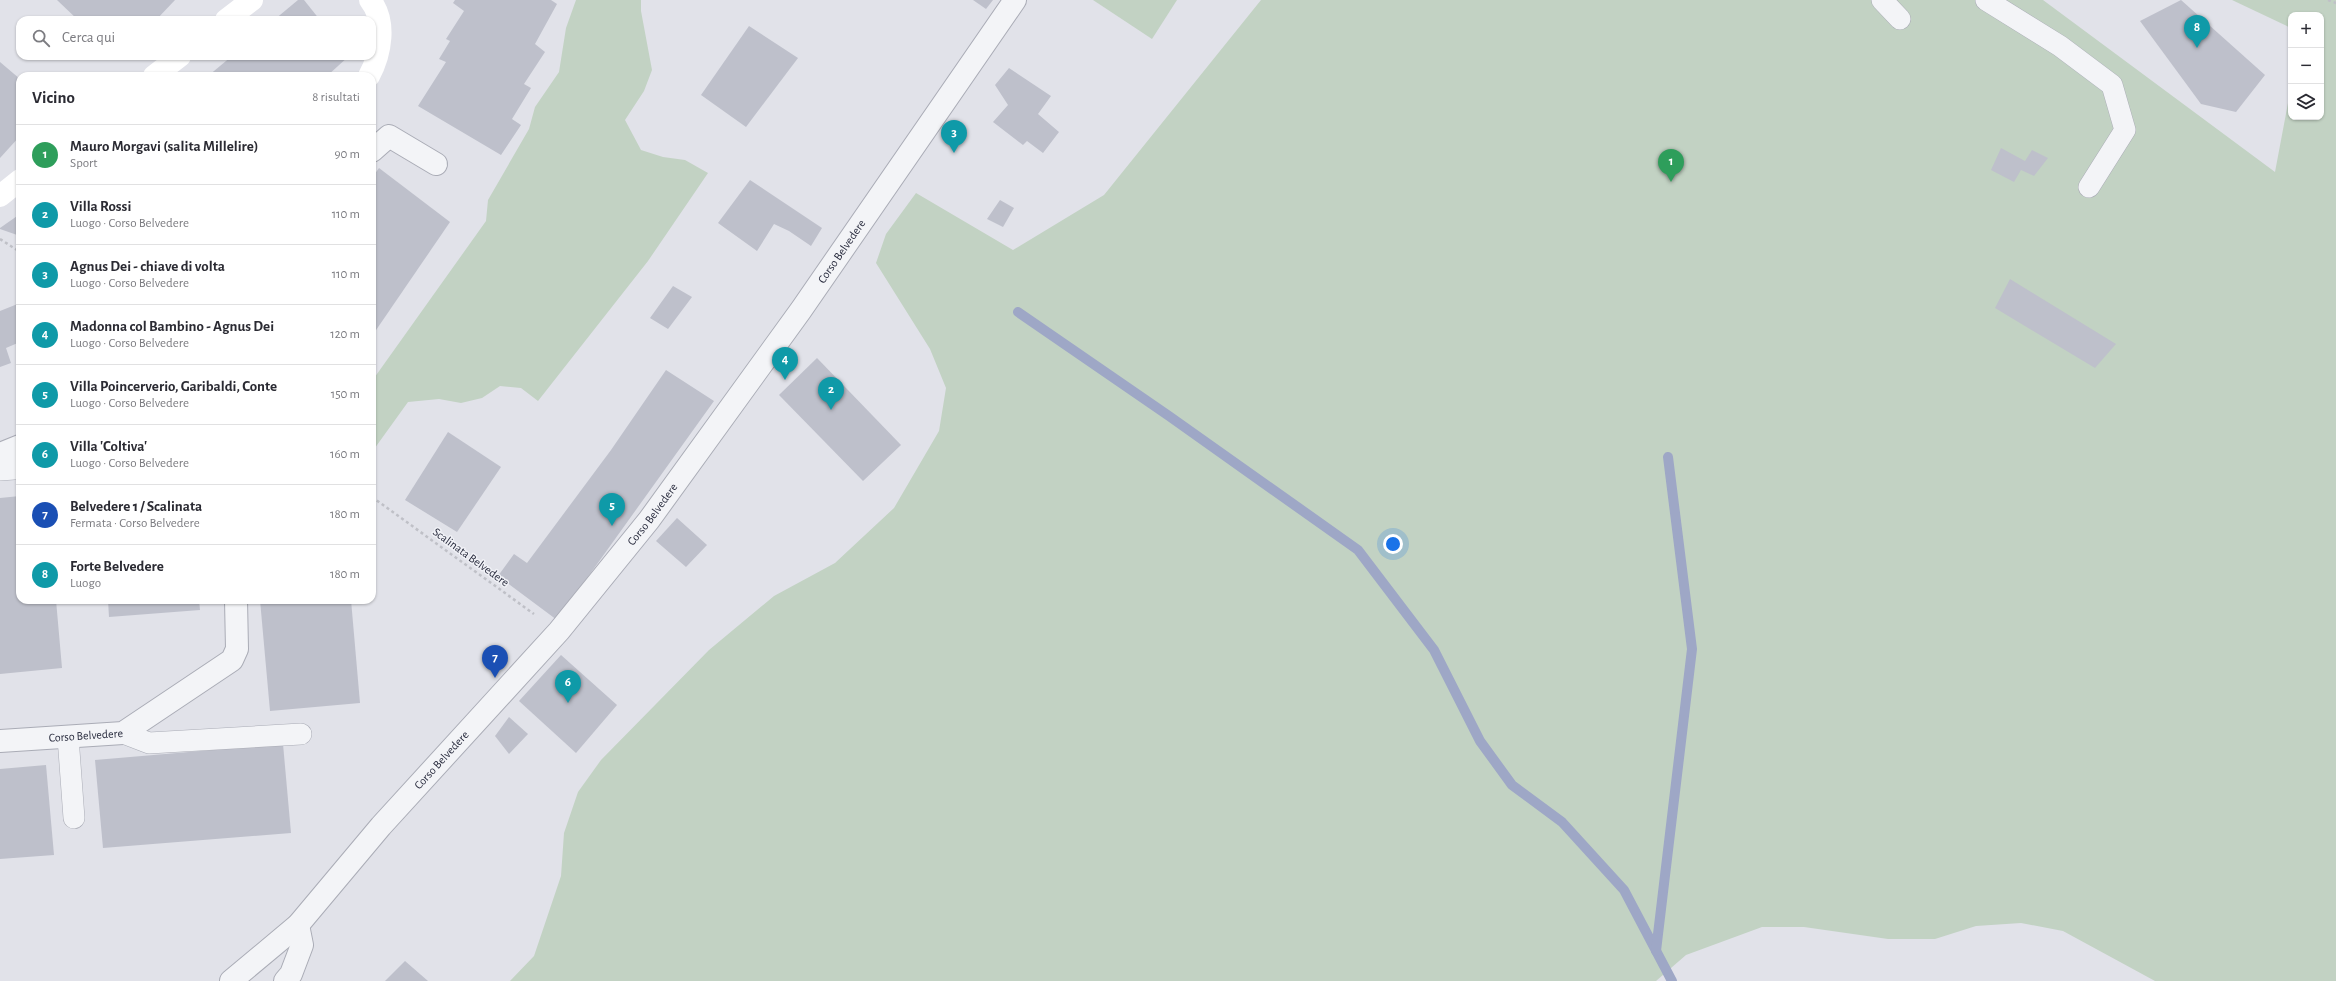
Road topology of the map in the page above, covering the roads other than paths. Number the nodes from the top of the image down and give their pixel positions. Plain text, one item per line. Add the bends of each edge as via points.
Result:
1 (252, 0) edge
2 (370, 0) edge
3 (1015, 0) edge
4 (1882, 0) edge
5 (1986, 0) edge
6 (231, 16) edge
7 (1900, 19) dead end
8 (376, 59) edge
9 (175, 60) edge
10 (376, 60) edge
11 (159, 72) edge
12 (371, 72) edge
13 (376, 147) edge
14 (436, 164) dead end
15 (16, 183) edge
16 (2089, 187) dead end
17 (0, 196) edge
18 (16, 448) edge
19 (0, 454) edge
20 (16, 468) edge
21 (0, 470) edge
22 (236, 604) edge
23 (123, 733) junction
24 (302, 734) dead end
25 (68, 737) junction
26 (0, 741) edge
27 (74, 818) dead end
28 (298, 925) junction
29 (231, 981) edge
30 (285, 981) edge

1 - 6 street
2 - 8 street via 380,19
3 - 28 street, Corso Belvedere via 792,323 649,520 559,632 387,821
4 - 7 lane
5 - 16 lane via 2060,46 2112,86 2125,130
9 - 11 street
10 - 12 street
13 - 14 street via 389,136
15 - 17 street
18 - 19 street
20 - 21 lane
22 - 23 street, Corso Belvedere via 237,649 232,660
23 - 24 lane via 149,743
23 - 25 street, Corso Belvedere
25 - 26 street, Corso Belvedere
25 - 27 lane
28 - 29 street, Corso Belvedere
28 - 30 street via 302,945 291,974

